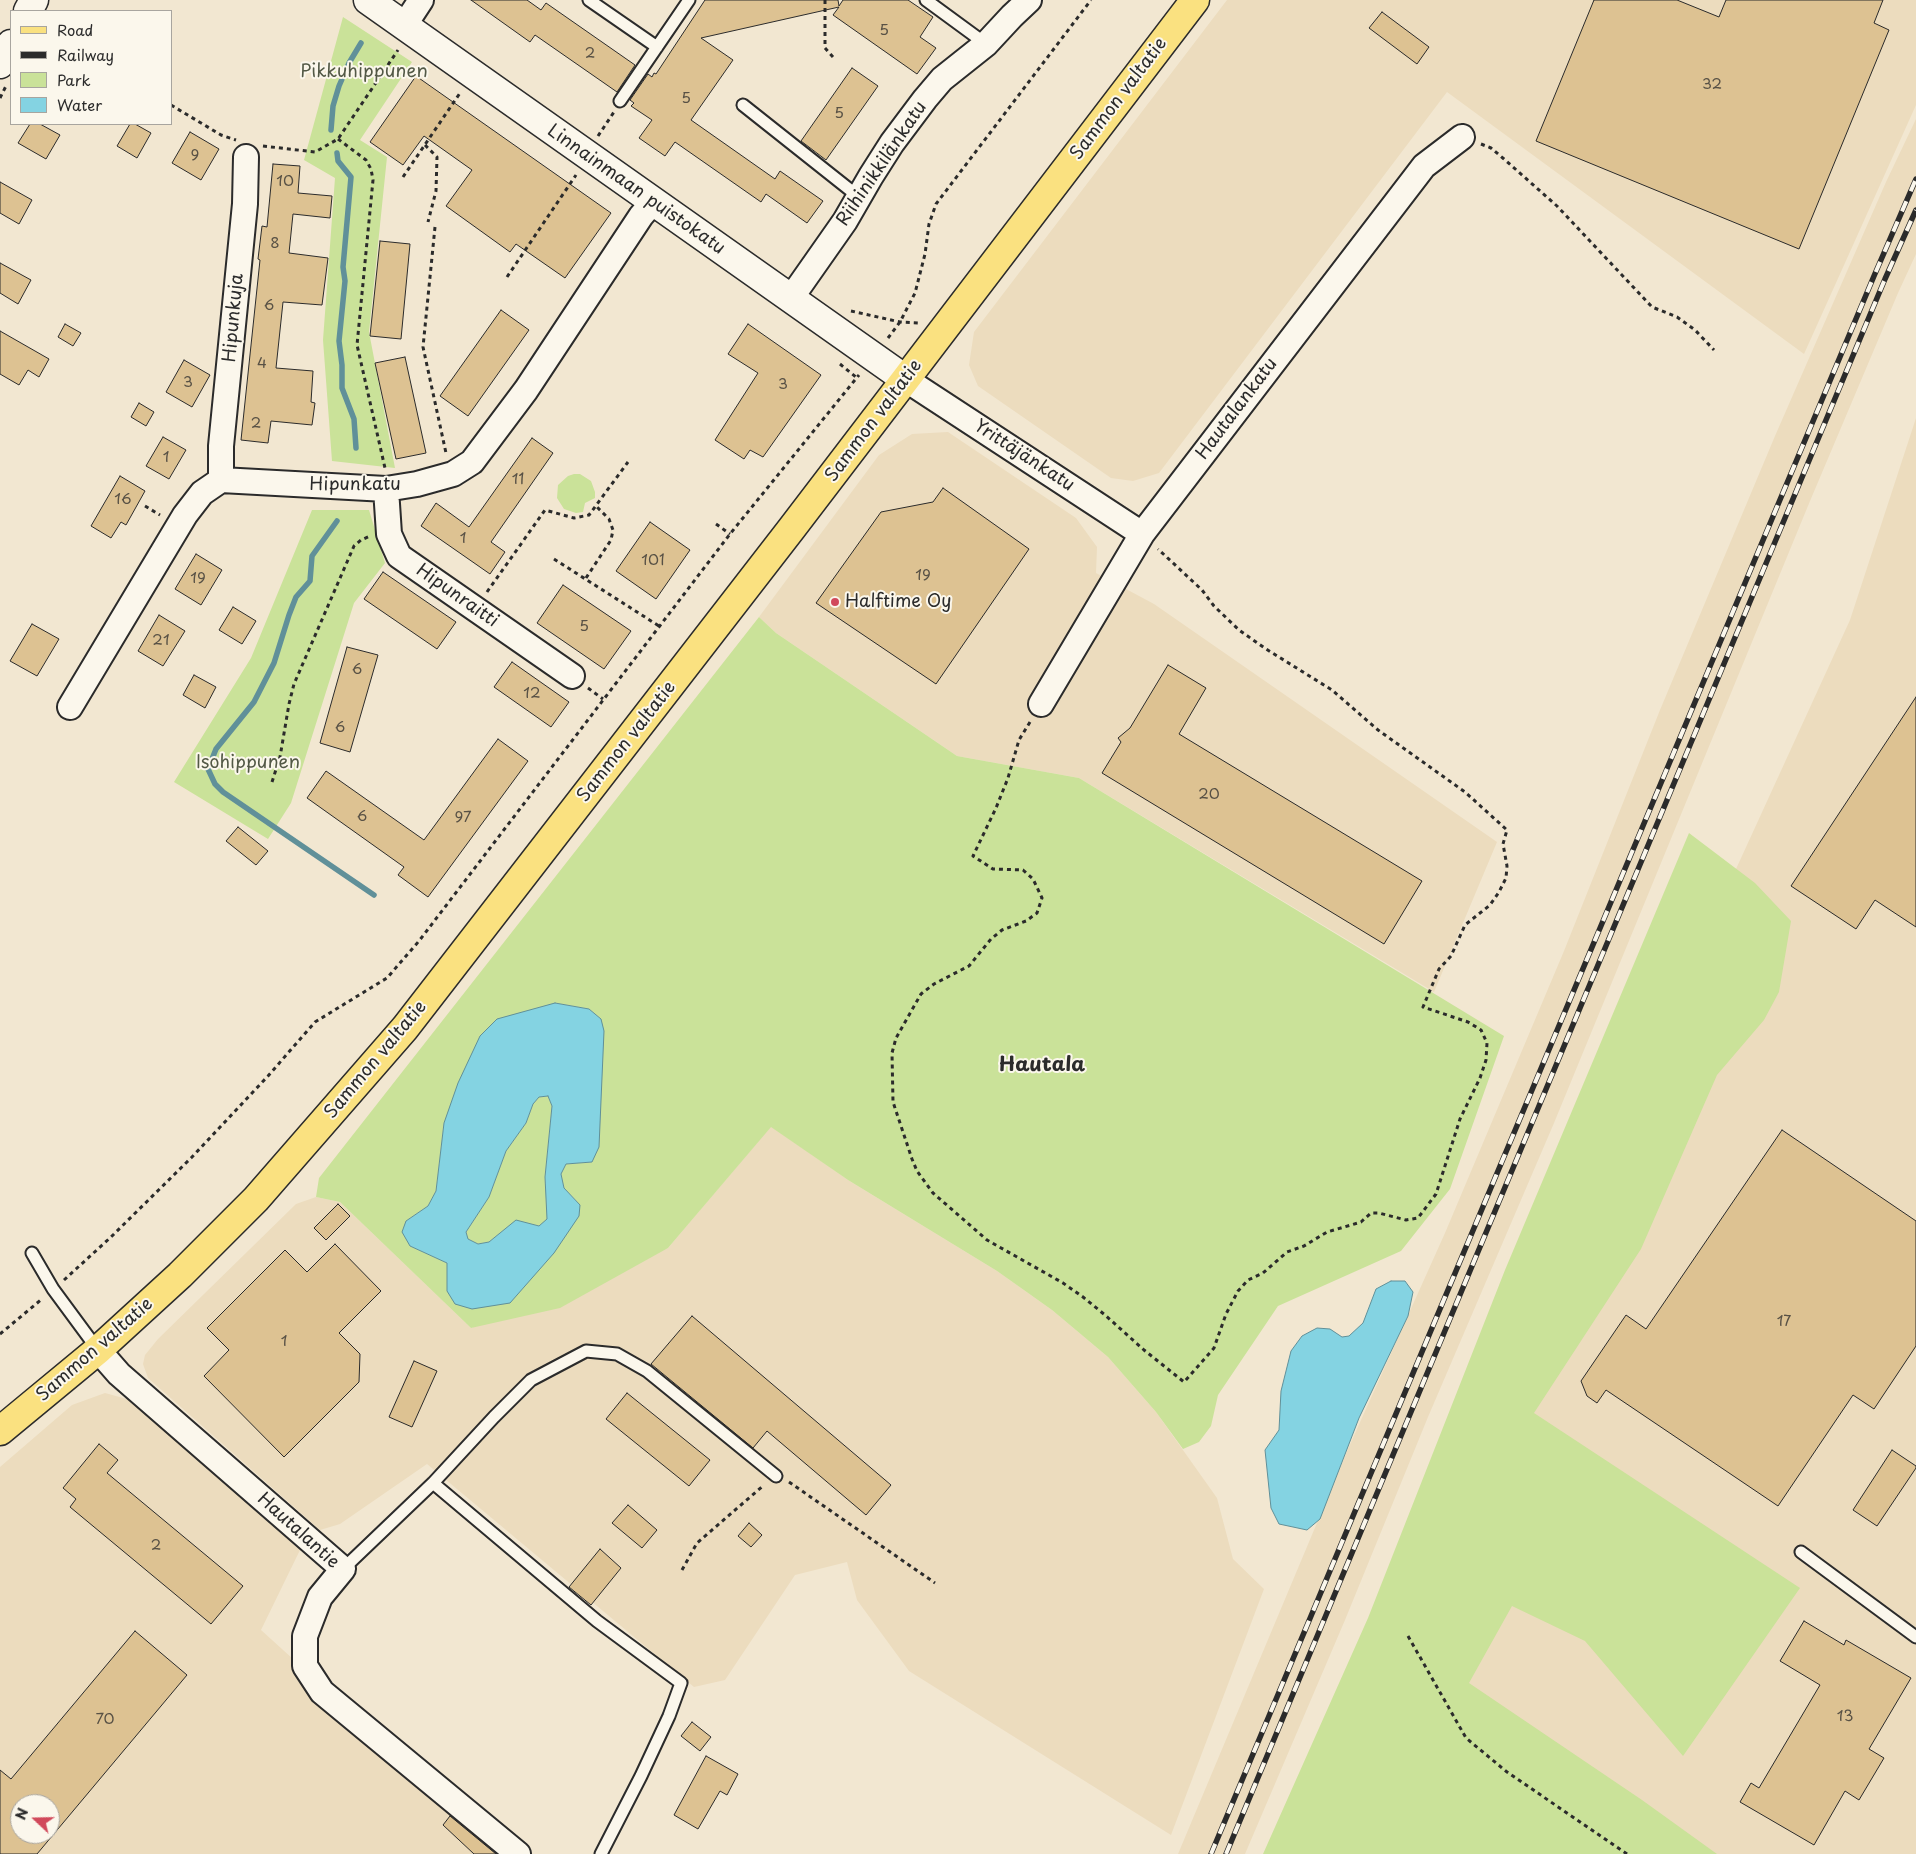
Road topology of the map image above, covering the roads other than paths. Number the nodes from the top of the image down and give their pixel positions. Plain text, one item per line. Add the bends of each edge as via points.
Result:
1 (368, 0) edge
2 (421, 0) edge
3 (589, 0) edge
4 (689, 0) edge
5 (926, 0) edge
6 (1029, 0) edge
7 (1195, 0) edge
8 (403, 34) junction
9 (986, 44) junction
10 (10, 45) edge
11 (657, 48) junction
12 (0, 64) edge
13 (620, 101) road end
14 (743, 105) dead end
15 (1462, 137) road end
16 (246, 150) road end
17 (859, 197) junction
18 (653, 202) junction
19 (791, 298) junction
20 (906, 379) junction
21 (221, 480) junction
22 (386, 489) junction
23 (1142, 534) junction
24 (572, 676) dead end
25 (1041, 704) road end
26 (70, 708) dead end
27 (32, 1253) dead end
28 (98, 1350) junction
29 (0, 1431) edge
30 (776, 1476) road end
31 (433, 1482) junction
32 (1801, 1552) dead end
33 (343, 1569) junction
34 (1916, 1637) edge
35 (518, 1854) edge
36 (601, 1854) edge

1 - 8 street, Linnainmaan puistokatu
2 - 8 street
3 - 11 lane
4 - 11 lane
5 - 9 lane
6 - 9 street, Riihinikkilänkatu
7 - 20 main road, Sammon valtatie
8 - 18 street, Linnainmaan puistokatu
9 - 17 street, Riihinikkilänkatu via 942,79 925,98
10 - 12 street
11 - 13 lane
14 - 17 lane
15 - 23 street, Hautalankatu via 1424,166
16 - 21 street, Hipunkuja via 245,204
17 - 19 street, Riihinikkilänkatu
18 - 19 street, Linnainmaan puistokatu
18 - 22 street, Hipunkatu via 526,390 472,462 453,474
19 - 20 street, Linnainmaan puistokatu
20 - 23 street, Yrittäjänkatu
20 - 28 main road, Sammon valtatie via 405,1028 256,1199
21 - 22 street, Hipunkatu
21 - 26 street via 202,493 185,515
22 - 24 street, Hipunraitti via 389,534 399,556
23 - 25 street, Hautalankatu
27 - 28 lane via 53,1289
28 - 29 main road, Sammon valtatie
28 - 33 street, Hautalantie via 119,1374
30 - 31 lane via 647,1371 617,1354 586,1351 531,1380
31 - 33 lane
31 - 36 lane via 598,1621 681,1683 641,1776
32 - 34 lane
33 - 35 street, Hautalantie via 320,1597 305,1636 305,1666 322,1692

